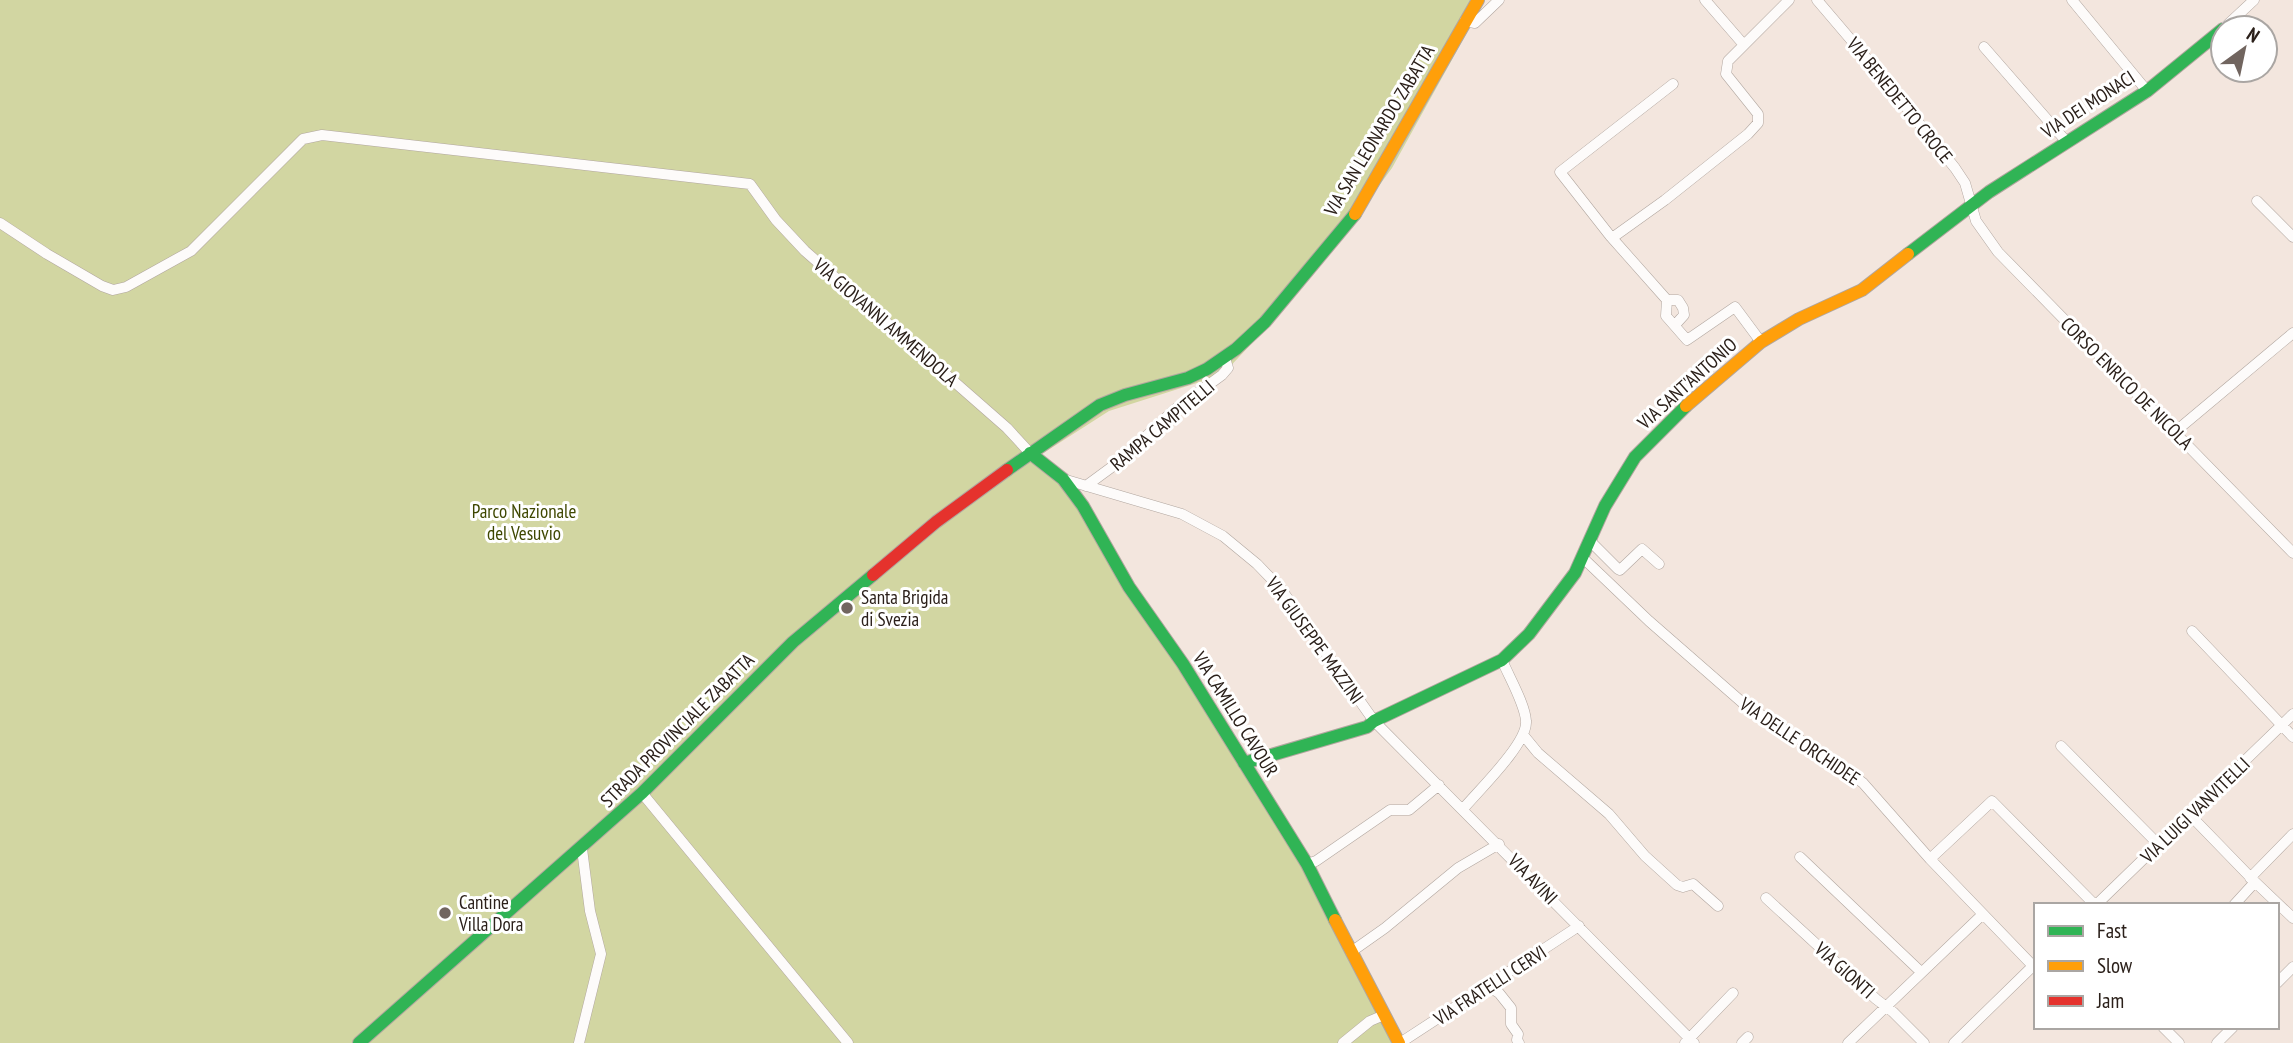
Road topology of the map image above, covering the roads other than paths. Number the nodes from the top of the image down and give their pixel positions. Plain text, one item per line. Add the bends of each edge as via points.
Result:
1 (1478, 0) edge
2 (1499, 0) edge
3 (1705, 0) edge
4 (1789, 0) edge
5 (1817, 0) edge
6 (2071, 0) edge
7 (2254, 0) edge
8 (2238, 14) edge
9 (1465, 22) junction
10 (2209, 39) edge
11 (1744, 45) junction
12 (1984, 47) dead end
13 (1673, 83) dead end
14 (2147, 90) junction
15 (2066, 141) junction
16 (2257, 201) dead end
17 (1971, 208) junction
18 (0, 223) edge
19 (1611, 237) dead end
20 (2293, 237) edge
21 (1667, 300) junction
22 (1675, 325) junction
23 (2293, 333) edge
24 (1761, 342) junction
25 (1225, 358) junction
26 (2176, 431) junction
27 (1030, 453) junction
28 (1063, 479) junction
29 (1086, 486) junction
30 (1590, 541) junction
31 (2293, 553) edge
32 (1583, 558) junction
33 (1659, 564) dead end
34 (2192, 631) dead end
35 (1502, 660) junction
36 (2293, 714) edge
37 (1374, 721) junction
38 (2281, 725) junction
39 (1524, 736) junction
40 (2293, 737) edge
41 (2061, 746) dead end
42 (1244, 762) junction
43 (1439, 785) junction
44 (642, 793) junction
45 (1463, 808) junction
46 (2190, 815) junction
47 (2293, 834) edge
48 (1499, 844) junction
49 (2159, 845) junction
50 (582, 849) junction
51 (1800, 857) dead end
52 (1930, 859) junction
53 (1307, 864) junction
54 (2253, 880) junction
55 (1766, 898) dead end
56 (2094, 903) edge
57 (2098, 903) edge
58 (2236, 903) edge
59 (2277, 903) edge
60 (2279, 905) edge
61 (1718, 906) dead end
62 (1983, 914) junction
63 (2293, 918) edge
64 (1579, 926) junction
65 (1351, 952) junction
66 (2034, 964) edge
67 (2034, 966) edge
68 (2293, 967) edge
69 (1921, 972) junction
70 (2279, 981) edge
71 (1488, 986) junction
72 (1734, 992) dead end
73 (1886, 1006) junction
74 (1384, 1015) junction
75 (2165, 1029) edge
76 (2231, 1029) edge
77 (1689, 1041) edge
78 (359, 1043) edge
79 (579, 1043) edge
80 (848, 1043) edge
81 (1343, 1043) edge
82 (1400, 1043) edge
83 (1519, 1043) edge
84 (1848, 1043) edge
85 (1924, 1043) edge
86 (1954, 1043) edge
87 (2179, 1043) edge
88 (2217, 1043) edge

1 - 9 street, VIA SAN LEONARDO ZABATTA
2 - 9 street via 1475,23
3 - 11 street
4 - 11 street
5 - 17 street, VIA BENEDETTO CROCE via 1955,168 1965,183
6 - 14 street
7 - 8 street, VIA DEI MONACI
9 - 25 street, VIA SAN LEONARDO ZABATTA via 1362,204 1265,321
10 - 14 street, VIA DEI MONACI
11 - 21 street via 1728,61 1726,74 1758,114 1758,123 1612,238
12 - 15 street
13 - 19 street via 1560,172
14 - 15 street, VIA DEI MONACI
15 - 17 street, VIA DEI MONACI
16 - 20 street
17 - 24 street, VIA SANT'ANTONIO via 1862,290
17 - 26 street, CORSO ENRICO DE NICOLA via 1997,253
18 - 27 street, VIA GIOVANNI AMMENDOLA via 113,290 191,251 310,136 750,184 804,251
21 - 22 street via 1666,316
21 - 22 street via 1678,300 1684,308
22 - 24 street via 1687,340 1735,307
23 - 26 street
24 - 30 street, VIA SANT'ANTONIO via 1704,389 1635,457
25 - 27 street, VIA SAN LEONARDO ZABATTA via 1188,378 1100,405
25 - 29 street, RAMPA CAMPITELLI via 1228,368 1222,375
26 - 31 street, CORSO ENRICO DE NICOLA
27 - 28 street, VIA CAMILLO CAVOUR
27 - 44 street, STRADA PROVINCIALE ZABATTA via 936,522 803,633
28 - 29 street, VIA GIUSEPPE MAZZINI
28 - 42 street, VIA CAMILLO CAVOUR
29 - 37 street, VIA GIUSEPPE MAZZINI via 1182,514 1223,536 1281,589
30 - 32 street, VIA SANT'ANTONIO
30 - 33 street via 1620,570 1642,549
32 - 35 street, VIA SANT'ANTONIO via 1530,634
32 - 52 street, VIA DELLE ORCHIDEE via 1744,704 1863,783
34 - 38 street
35 - 37 street, VIA SANT'ANTONIO
35 - 39 street via 1525,716
36 - 38 street, VIA LUIGI VANVITELLI
37 - 42 street, VIA SANT'ANTONIO via 1367,727
37 - 43 street, VIA AVINI
38 - 40 street
38 - 46 street, VIA LUIGI VANVITELLI
39 - 45 street
39 - 61 street via 1677,885 1693,884
41 - 49 street
42 - 53 street, VIA CAMILLO CAVOUR
43 - 45 street, VIA AVINI
43 - 53 street via 1409,810 1390,810
44 - 50 street, STRADA PROVINCIALE ZABATTA
44 - 80 street
45 - 48 street, VIA AVINI
46 - 49 street, VIA LUIGI VANVITELLI
46 - 54 street
47 - 54 street
48 - 64 street, VIA AVINI
48 - 65 street via 1458,868
49 - 57 street, VIA LUIGI VANVITELLI
50 - 78 street, STRADA PROVINCIALE ZABATTA
50 - 79 street via 601,954
51 - 69 street
52 - 56 street via 1992,801
52 - 62 street, VIA DELLE ORCHIDEE
53 - 65 street, VIA CAMILLO CAVOUR
54 - 58 street
54 - 59 street
55 - 73 street, VIA GIONTI
60 - 63 street
62 - 66 street, VIA DELLE ORCHIDEE
62 - 69 street
64 - 71 street, VIA FRATELLI CERVI
64 - 77 street, VIA AVINI
65 - 74 street, VIA CAMILLO CAVOUR
67 - 86 street
68 - 70 street
69 - 73 street
71 - 82 street, VIA FRATELLI CERVI
71 - 83 street via 1511,1008 1509,1017
72 - 77 street
73 - 84 street
73 - 85 street, VIA GIONTI
74 - 81 street
74 - 82 street, VIA CAMILLO CAVOUR
75 - 87 street
76 - 88 street

